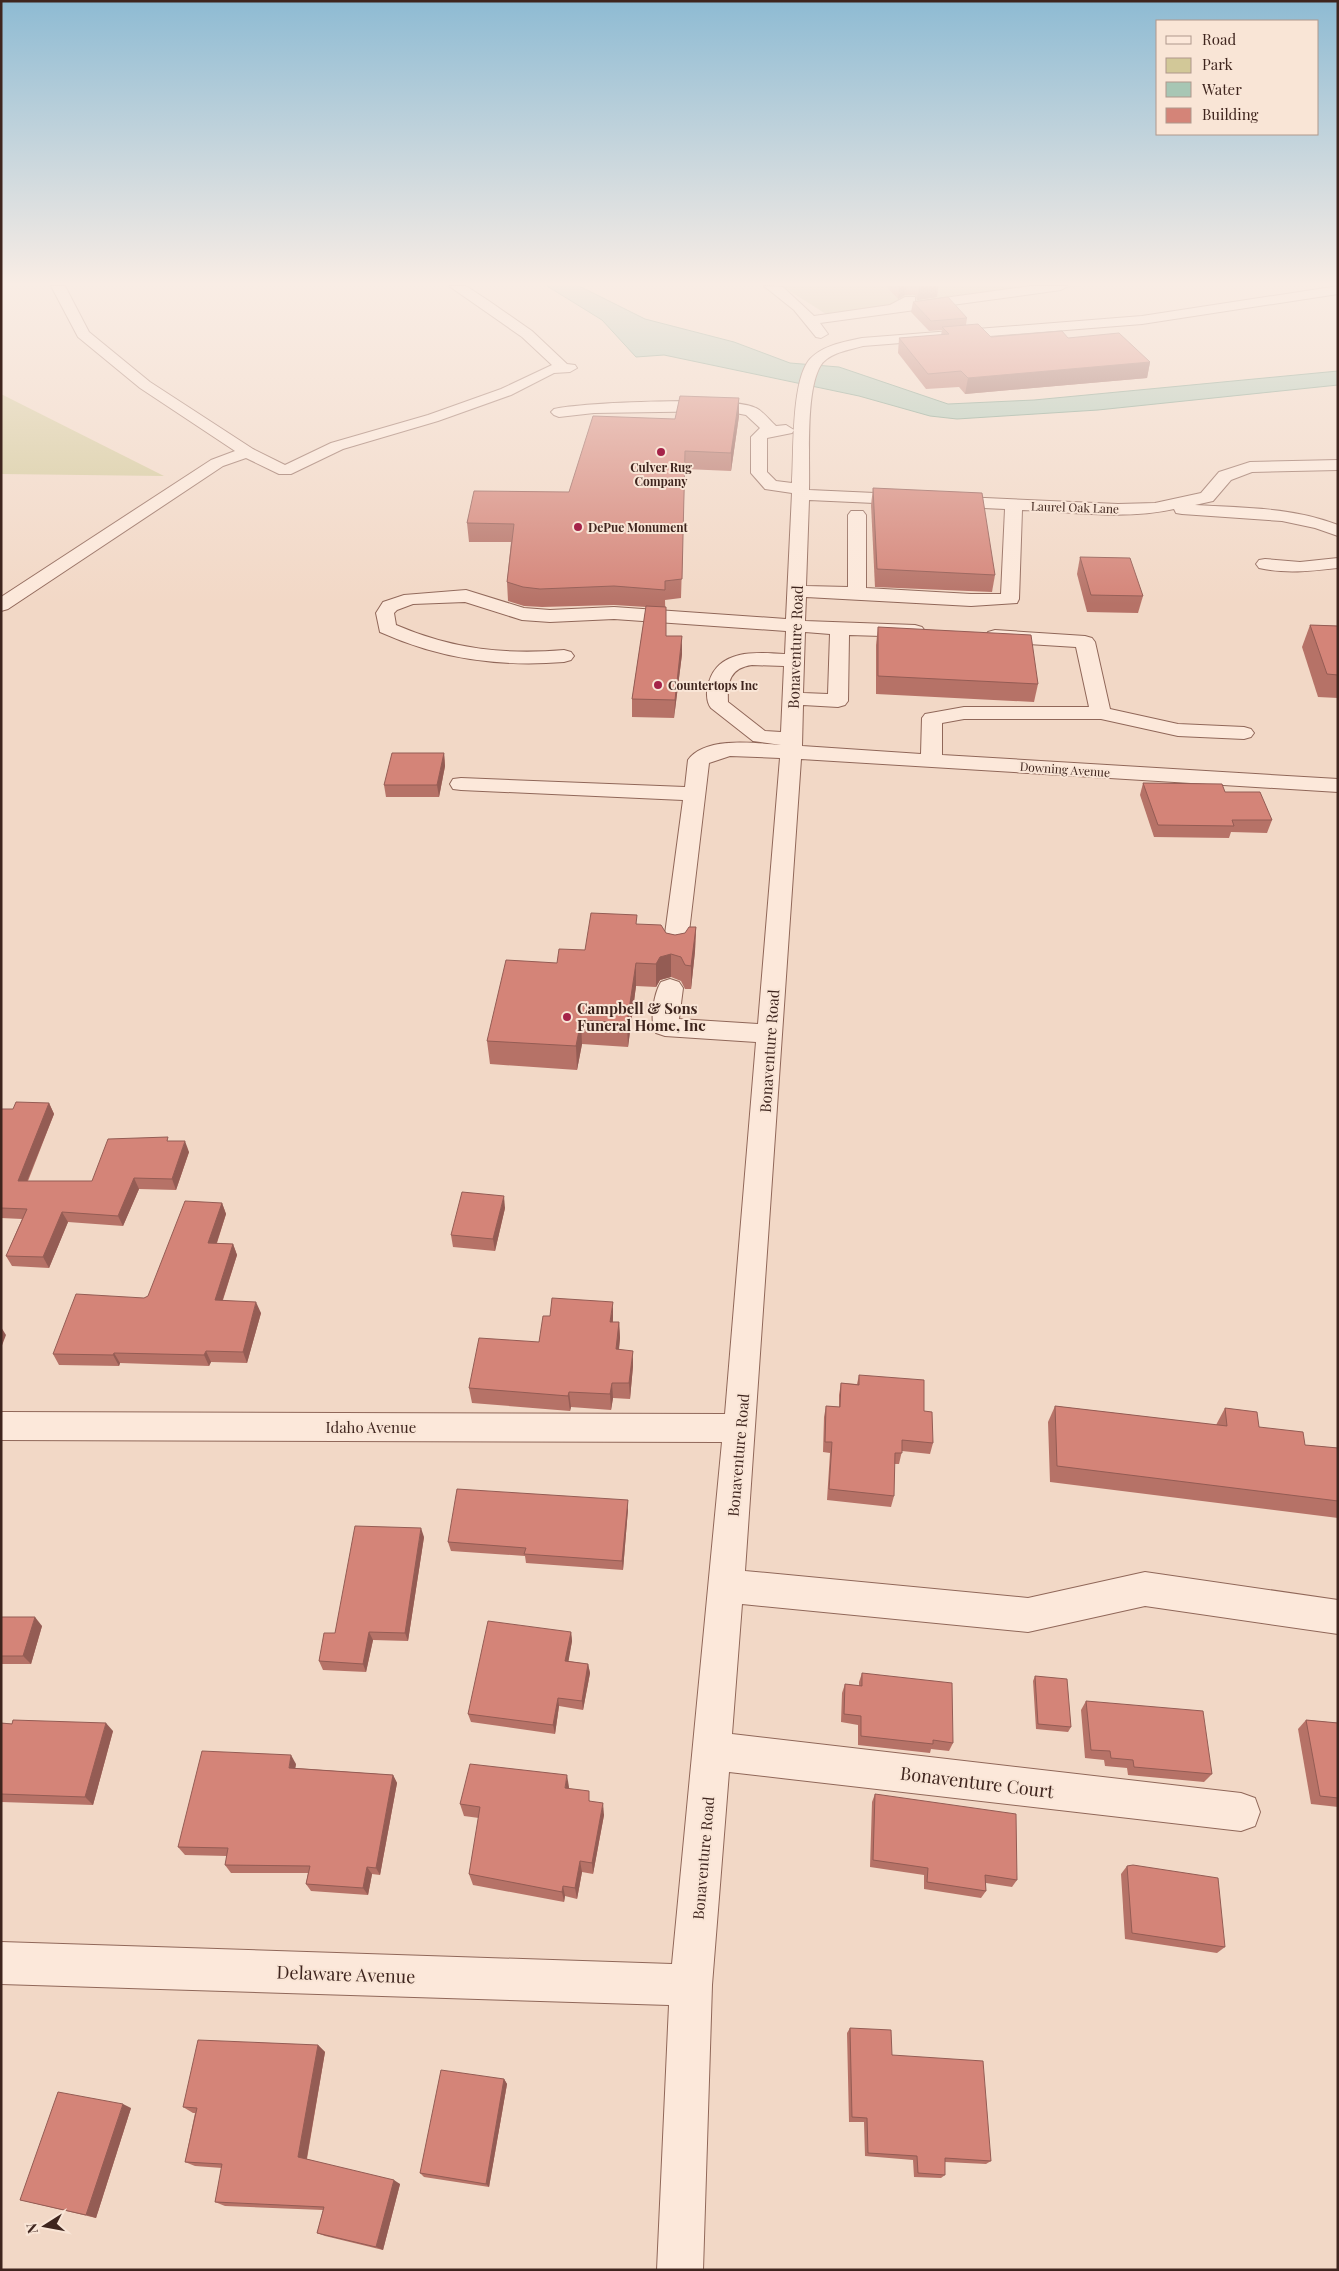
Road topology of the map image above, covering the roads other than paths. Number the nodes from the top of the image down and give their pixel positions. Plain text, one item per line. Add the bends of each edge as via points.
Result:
1 (155, 392) edge
2 (506, 392) edge
3 (804, 392) edge
4 (559, 412) dead end
5 (803, 428) junction
6 (771, 430) junction
7 (247, 452) junction
8 (1338, 465) edge
9 (801, 492) junction
10 (1014, 504) junction
11 (1155, 508) junction
12 (857, 515) dead end
13 (1338, 531) edge
14 (1338, 563) edge
15 (1265, 564) dead end
16 (797, 591) junction
17 (857, 593) junction
18 (1, 605) edge
19 (796, 627) junction
20 (840, 629) junction
21 (937, 632) edge
22 (977, 635) edge
23 (564, 656) dead end
24 (794, 661) junction
25 (793, 698) junction
26 (1101, 713) junction
27 (1244, 733) dead end
28 (792, 745) junction
29 (931, 761) junction
30 (461, 784) dead end
31 (1338, 786) edge
32 (694, 794) junction
33 (675, 949) edge
34 (670, 988) edge
35 (770, 1034) junction
36 (1, 1426) edge
37 (740, 1428) junction
38 (726, 1586) junction
39 (1338, 1617) edge
40 (712, 1751) junction
41 (1241, 1812) dead end
42 (1, 1963) edge
43 (692, 1985) junction
44 (680, 2270) edge

1 - 7 street
2 - 7 street via 337,446 285,471
3 - 5 street, Bonaventure Road
4 - 6 street via 594,408 725,406 751,411
5 - 6 street
5 - 9 street, Bonaventure Road
6 - 9 street, Laurel Oak Lane via 759,437 759,473 771,485
7 - 18 street via 217,464
8 - 11 street, Laurel Oak Lane via 1250,467 1225,476 1207,497
9 - 10 street, Laurel Oak Lane
9 - 16 street, Bonaventure Road
10 - 11 street, Laurel Oak Lane
10 - 17 street via 1010,599 971,600
11 - 13 street via 1287,517 1322,524
12 - 17 street
14 - 15 street via 1300,567
16 - 17 street
16 - 19 street, Bonaventure Road
19 - 20 street
19 - 23 street via 614,613 522,614 466,596 411,599 390,606 385,613 387,628 407,638 463,655 535,659
19 - 24 street, Bonaventure Road
20 - 21 street
20 - 25 street via 838,701
22 - 26 street via 1085,642
24 - 25 street, Bonaventure Road
24 - 28 street via 742,658 718,678 716,692 718,704 760,737
25 - 28 street, Bonaventure Road
26 - 27 street via 1178,730
26 - 29 street via 964,714 932,718
28 - 29 street, Downing Avenue
28 - 32 street via 707,753 699,760
28 - 35 street, Bonaventure Road
29 - 31 street, Downing Avenue
30 - 32 street
32 - 33 street
34 - 35 street via 665,1027
35 - 37 street, Bonaventure Road
36 - 37 street, Idaho Avenue
37 - 38 street, Bonaventure Road
38 - 39 street via 1028,1615 1145,1589
38 - 40 street, Bonaventure Road
40 - 41 street, Bonaventure Court
40 - 43 street, Bonaventure Road
42 - 43 street, Delaware Avenue
43 - 44 street, Bonaventure Road

